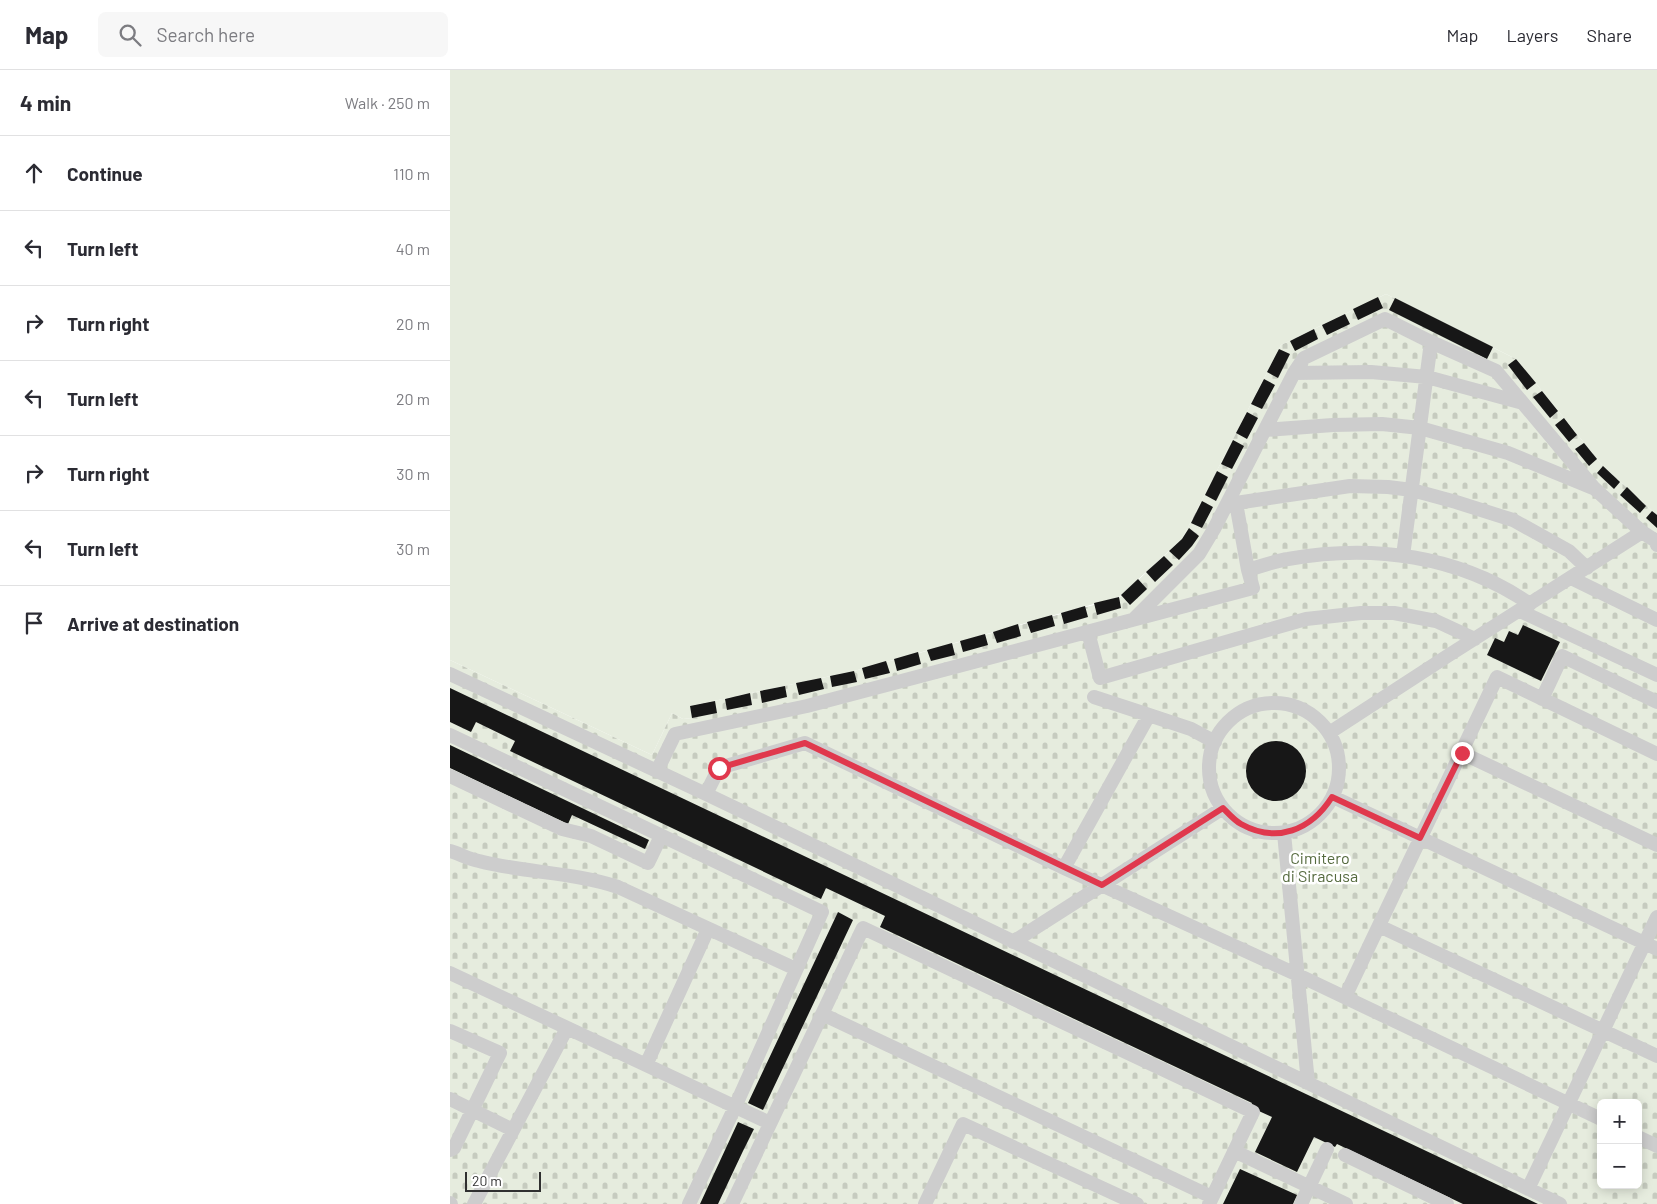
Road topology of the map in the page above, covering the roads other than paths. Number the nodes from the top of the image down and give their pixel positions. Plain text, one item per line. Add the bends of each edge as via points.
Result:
1 (1432, 342) junction
2 (1294, 373) junction
3 (1427, 377) junction
4 (1523, 403) junction
5 (1420, 428) junction
6 (1265, 430) junction
7 (1594, 488) junction
8 (1412, 490) junction
9 (1232, 502) junction
10 (1642, 532) junction
11 (1657, 545) edge
12 (1403, 556) junction
13 (1587, 568) junction
14 (1248, 570) junction
15 (1571, 578) junction
16 (1525, 607) junction
17 (1135, 618) junction
18 (1657, 620) edge
19 (1088, 632) junction
20 (1475, 639) junction
21 (450, 674) edge
22 (1657, 675) edge
23 (1094, 697) dead end
24 (1542, 699) junction
25 (1657, 702) edge
26 (1149, 715) junction
27 (1329, 733) junction
28 (450, 735) edge
29 (1215, 742) junction
30 (1462, 753) junction
31 (1657, 754) edge
32 (657, 771) junction
33 (450, 776) edge
34 (706, 794) junction
35 (1332, 797) junction
36 (1223, 808) junction
37 (1284, 833) junction
38 (661, 836) junction
39 (1420, 838) junction
40 (1657, 845) edge
41 (450, 851) edge
42 (1064, 868) junction
43 (1102, 885) junction
44 (1657, 917) edge
45 (1379, 926) junction
46 (708, 929) junction
47 (1013, 942) junction
48 (1651, 946) edge
49 (796, 970) junction
50 (450, 973) edge
51 (1298, 974) junction
52 (1345, 997) junction
53 (822, 1014) junction
54 (567, 1028) junction
55 (450, 1031) edge
56 (1603, 1031) junction
57 (1657, 1056) edge
58 (646, 1065) junction
59 (1308, 1083) junction
60 (450, 1099) edge
61 (1569, 1104) junction
62 (735, 1107) junction
63 (473, 1110) junction
64 (1597, 1117) edge
65 (770, 1123) junction
66 (513, 1130) junction
67 (1642, 1139) edge
68 (1657, 1146) edge
69 (1327, 1149) dead end
70 (450, 1150) edge
71 (1234, 1151) junction
72 (1345, 1156) dead end
73 (1309, 1186) junction
74 (1528, 1189) junction
75 (1211, 1200) edge
76 (474, 1204) edge
77 (689, 1204) edge
78 (732, 1204) edge
79 (925, 1204) edge
80 (1137, 1204) edge
81 (1301, 1204) edge
82 (1346, 1204) edge
83 (1447, 1204) edge
84 (1560, 1204) edge

1 - 2 lane via 1385,319 1304,358
1 - 3 lane
1 - 4 lane via 1496,371
2 - 3 lane via 1371,372
2 - 6 lane
3 - 4 lane
3 - 5 lane
4 - 7 lane
5 - 6 lane via 1362,424
5 - 7 lane via 1508,453
5 - 8 lane
6 - 9 lane
7 - 10 lane
8 - 9 lane via 1350,486
8 - 12 lane
8 - 13 lane via 1512,520 1569,551
9 - 14 lane
9 - 17 lane via 1199,554
10 - 11 lane
10 - 13 lane
12 - 14 lane via 1364,551 1325,553 1286,559
12 - 16 lane via 1434,561 1491,582
13 - 15 lane
14 - 17 lane via 1254,588
15 - 16 lane
15 - 18 lane
16 - 20 lane
16 - 22 lane
17 - 19 lane
19 - 20 lane via 1100,678 1306,619 1361,613 1394,614 1436,621
19 - 32 lane via 807,706 675,734
20 - 27 lane
21 - 32 lane
23 - 26 lane
24 - 25 lane via 1562,656
24 - 30 lane via 1497,677
24 - 31 lane
26 - 29 lane via 1191,729
26 - 42 lane
27 - 29 lane via 1317,719 1302,710 1284,704 1266,704 1236,716
27 - 35 lane via 1339,765
28 - 38 lane
29 - 36 lane via 1210,758 1210,776 1214,793
30 - 39 lane
30 - 40 lane
32 - 34 lane
33 - 38 lane via 562,829 591,836 648,863
34 - 42 lane via 719,768 805,743
34 - 47 lane
35 - 37 lane via 1313,821
35 - 39 lane
36 - 37 lane via 1240,823 1262,832
36 - 43 lane
37 - 51 lane
38 - 49 lane via 822,912
39 - 45 lane
39 - 48 lane
41 - 46 lane via 503,866 597,880
42 - 43 lane
43 - 47 lane
43 - 51 lane
44 - 48 lane
45 - 52 lane
45 - 56 lane
46 - 49 lane
46 - 58 lane
47 - 59 lane
48 - 56 lane
49 - 62 lane
50 - 54 lane
51 - 52 lane
51 - 59 lane
52 - 61 lane
53 - 65 lane
53 - 71 lane via 863,928 1253,1112
53 - 75 lane
54 - 58 lane
54 - 66 lane
55 - 63 lane via 500,1054
56 - 57 lane
56 - 61 lane
58 - 62 lane
59 - 74 lane
60 - 63 lane
61 - 64 lane
61 - 74 lane
62 - 65 lane
62 - 77 lane
63 - 66 lane
63 - 70 lane
65 - 78 lane
66 - 76 lane
67 - 68 lane
69 - 73 lane
71 - 73 lane
71 - 75 lane
72 - 83 lane
73 - 81 lane
73 - 82 lane
74 - 84 lane
79 - 80 lane via 963,1124

